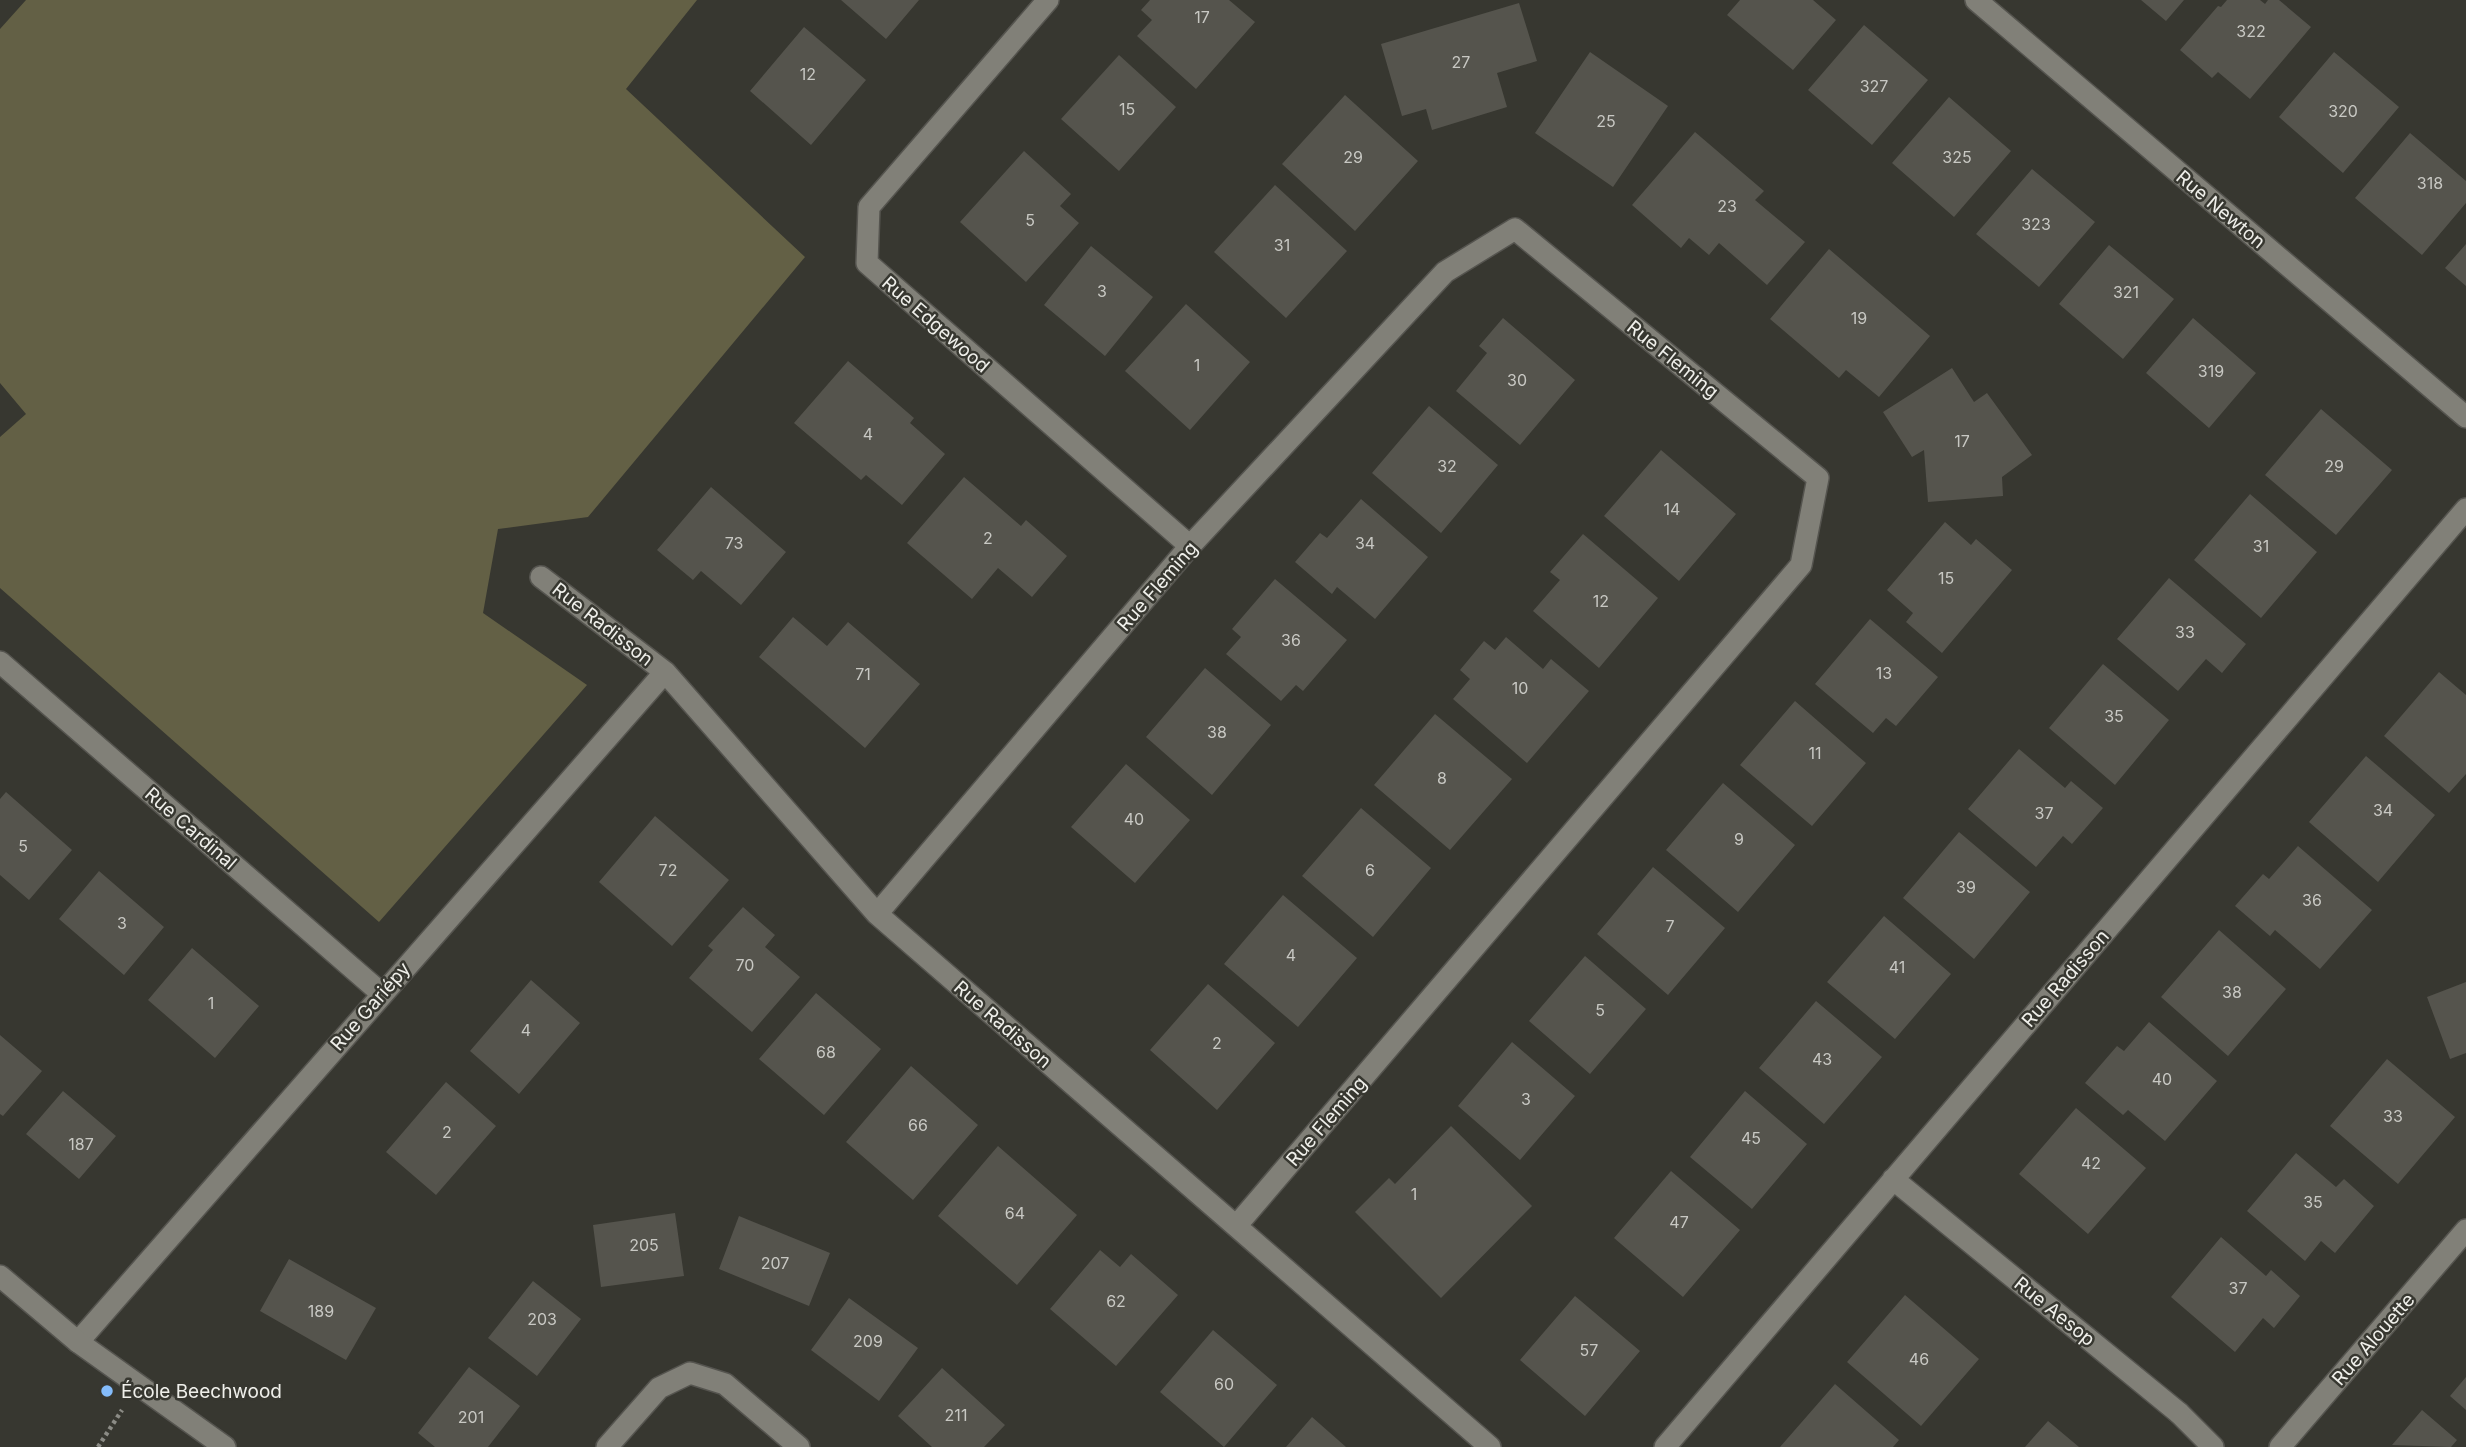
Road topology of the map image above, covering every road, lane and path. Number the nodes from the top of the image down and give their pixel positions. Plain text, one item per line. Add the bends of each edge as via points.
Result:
1 (1048, 0) edge
2 (1976, 0) edge
3 (2466, 417) edge
4 (2466, 509) edge
5 (1191, 546) junction
6 (541, 577) dead end
7 (0, 662) edge
8 (665, 672) junction
9 (877, 915) junction
10 (381, 993) junction
11 (1893, 1179) junction
12 (1237, 1225) junction
13 (2466, 1230) edge
14 (0, 1276) edge
15 (78, 1342) junction
16 (140, 1385) junction
17 (98, 1447) edge
18 (225, 1447) edge
19 (607, 1447) edge
20 (799, 1447) edge
21 (1490, 1447) edge
22 (1665, 1447) edge
23 (2213, 1447) edge
24 (2280, 1447) edge

1 - 5 street, Rue Edgewood via 869,207 867,263
2 - 3 street, Rue Newton
4 - 11 street, Rue Radisson
5 - 9 street, Rue Fleming
5 - 12 street, Rue Fleming via 1445,272 1515,229 1818,478 1801,565
6 - 8 street, Rue Radisson
7 - 10 street, Rue Cardinal
8 - 9 street, Rue Radisson
8 - 10 street, Rue Gariépy
9 - 12 street, Rue Radisson
10 - 15 street, Rue Gariépy
11 - 22 street, Rue Radisson
11 - 23 street, Rue Aesop via 2179,1413
12 - 21 street, Rue Radisson
13 - 24 street, Rue Alouette
14 - 15 street
15 - 16 street
16 - 17 path
16 - 18 street
19 - 20 street via 659,1388 690,1373 725,1384

